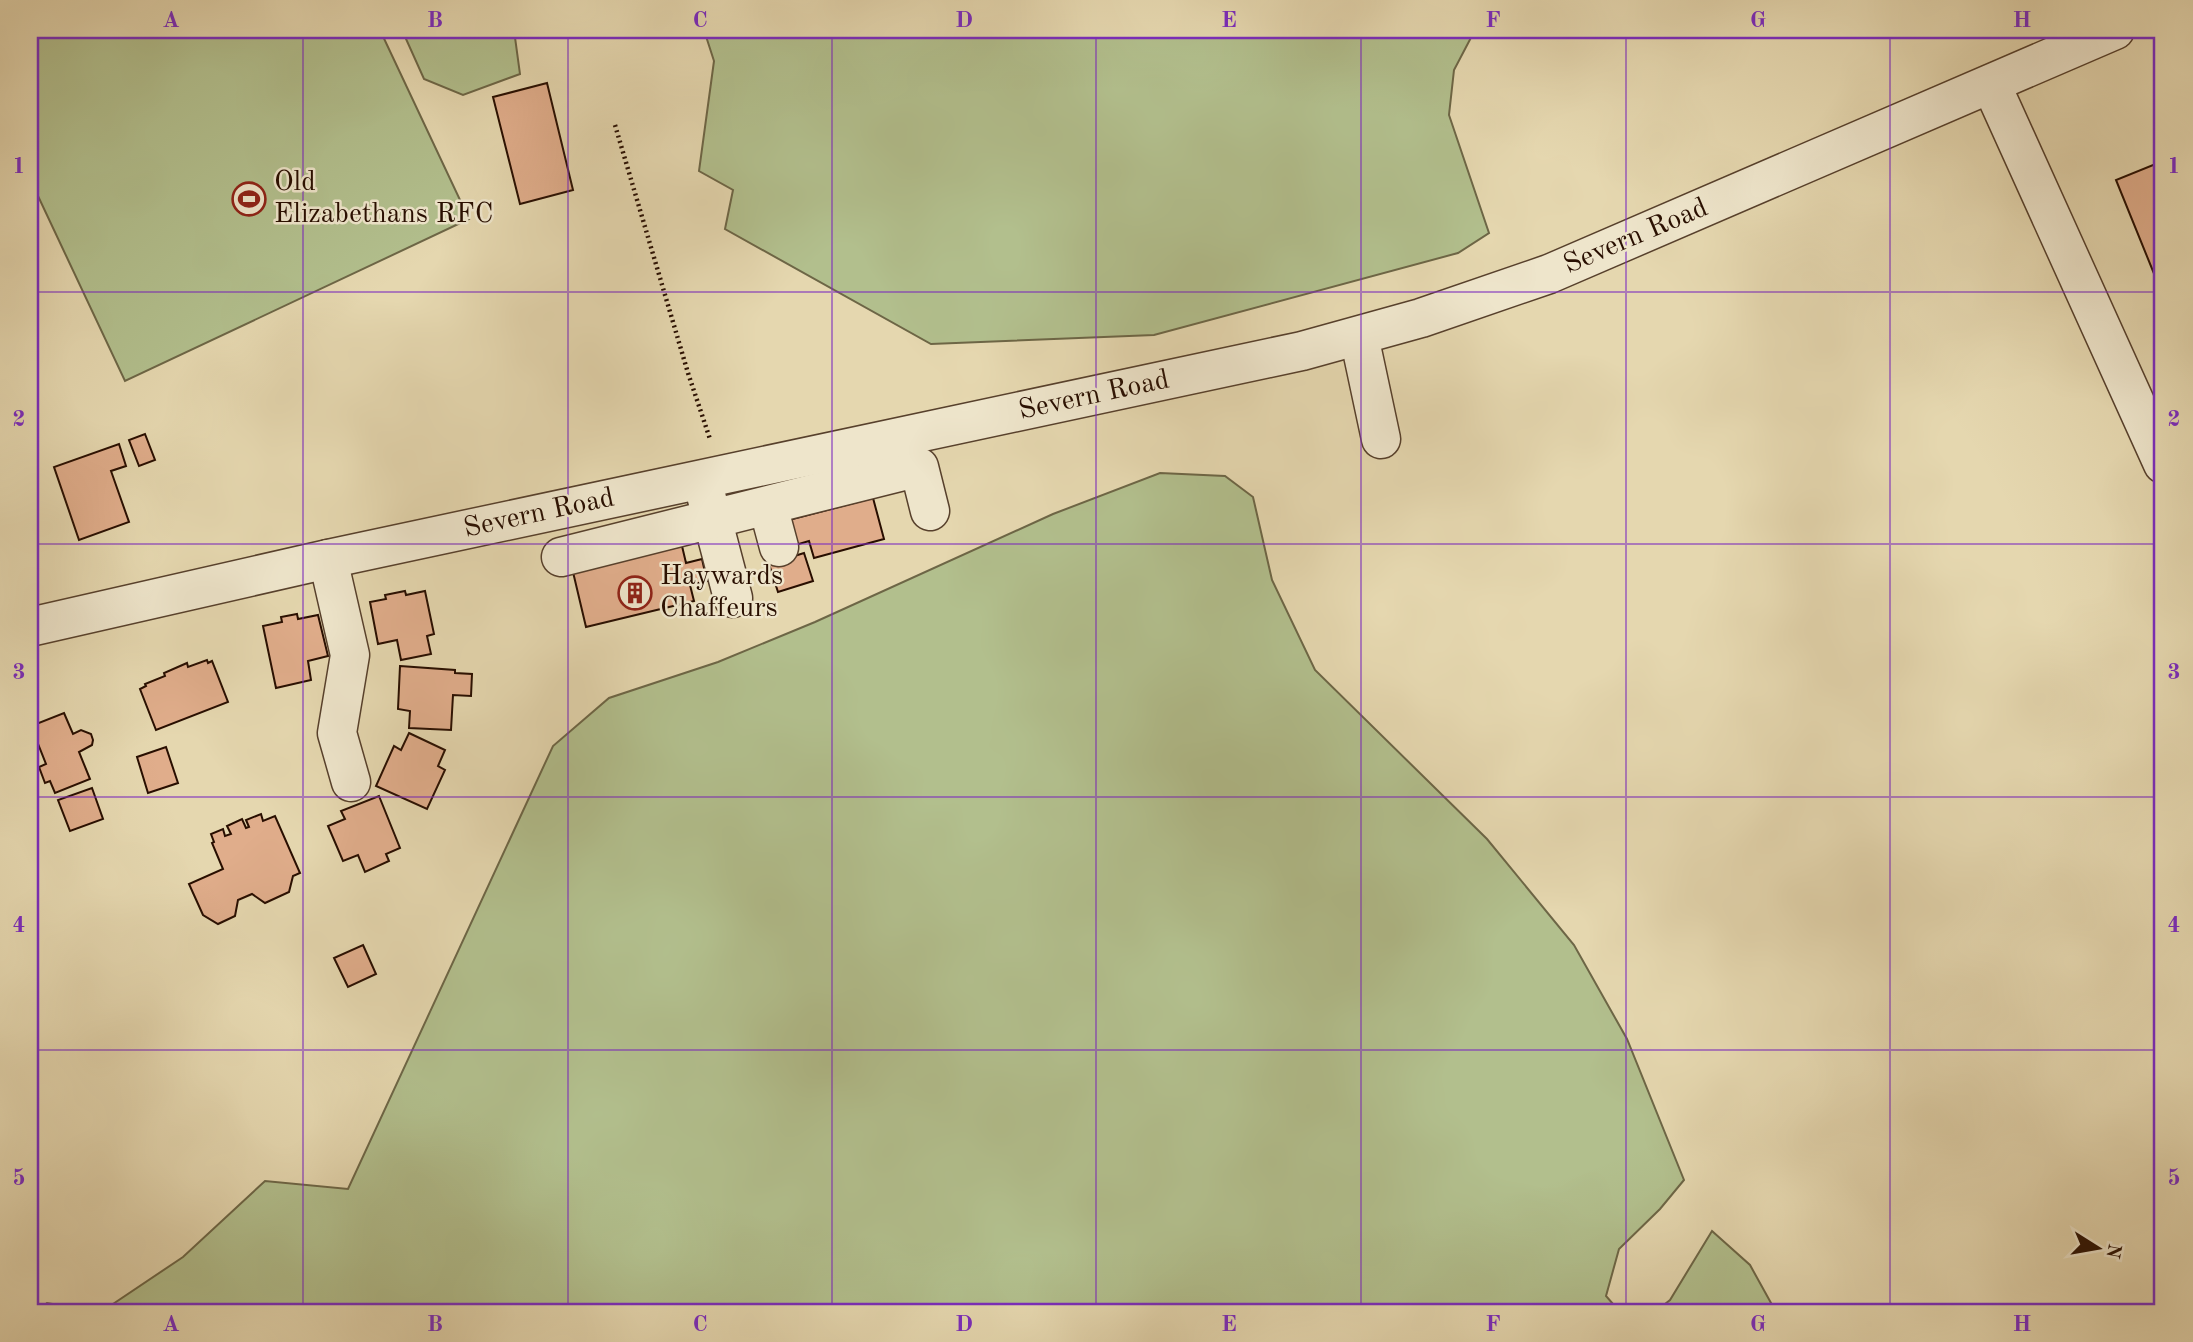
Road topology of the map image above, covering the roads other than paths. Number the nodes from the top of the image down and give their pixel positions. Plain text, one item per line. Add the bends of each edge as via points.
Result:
1 (2115, 30) edge
2 (1991, 84) junction
3 (1360, 336) junction
4 (1381, 439) dead end
5 (2163, 464) edge
6 (712, 477) junction
7 (768, 506) junction
8 (930, 511) dead end
9 (712, 519) junction
10 (779, 547) dead end
11 (561, 557) dead end
12 (328, 559) junction
13 (733, 598) dead end
14 (30, 627) edge
15 (351, 782) dead end

1 - 2 street, Severn Road
2 - 3 street, Severn Road via 1549,274
2 - 5 street
3 - 4 street
3 - 6 street, Severn Road
6 - 9 street
6 - 12 street, Severn Road
7 - 8 street via 919,467
7 - 9 street
7 - 10 street
9 - 11 street
9 - 13 street
12 - 14 street, Severn Road
12 - 15 street via 350,655 337,733

